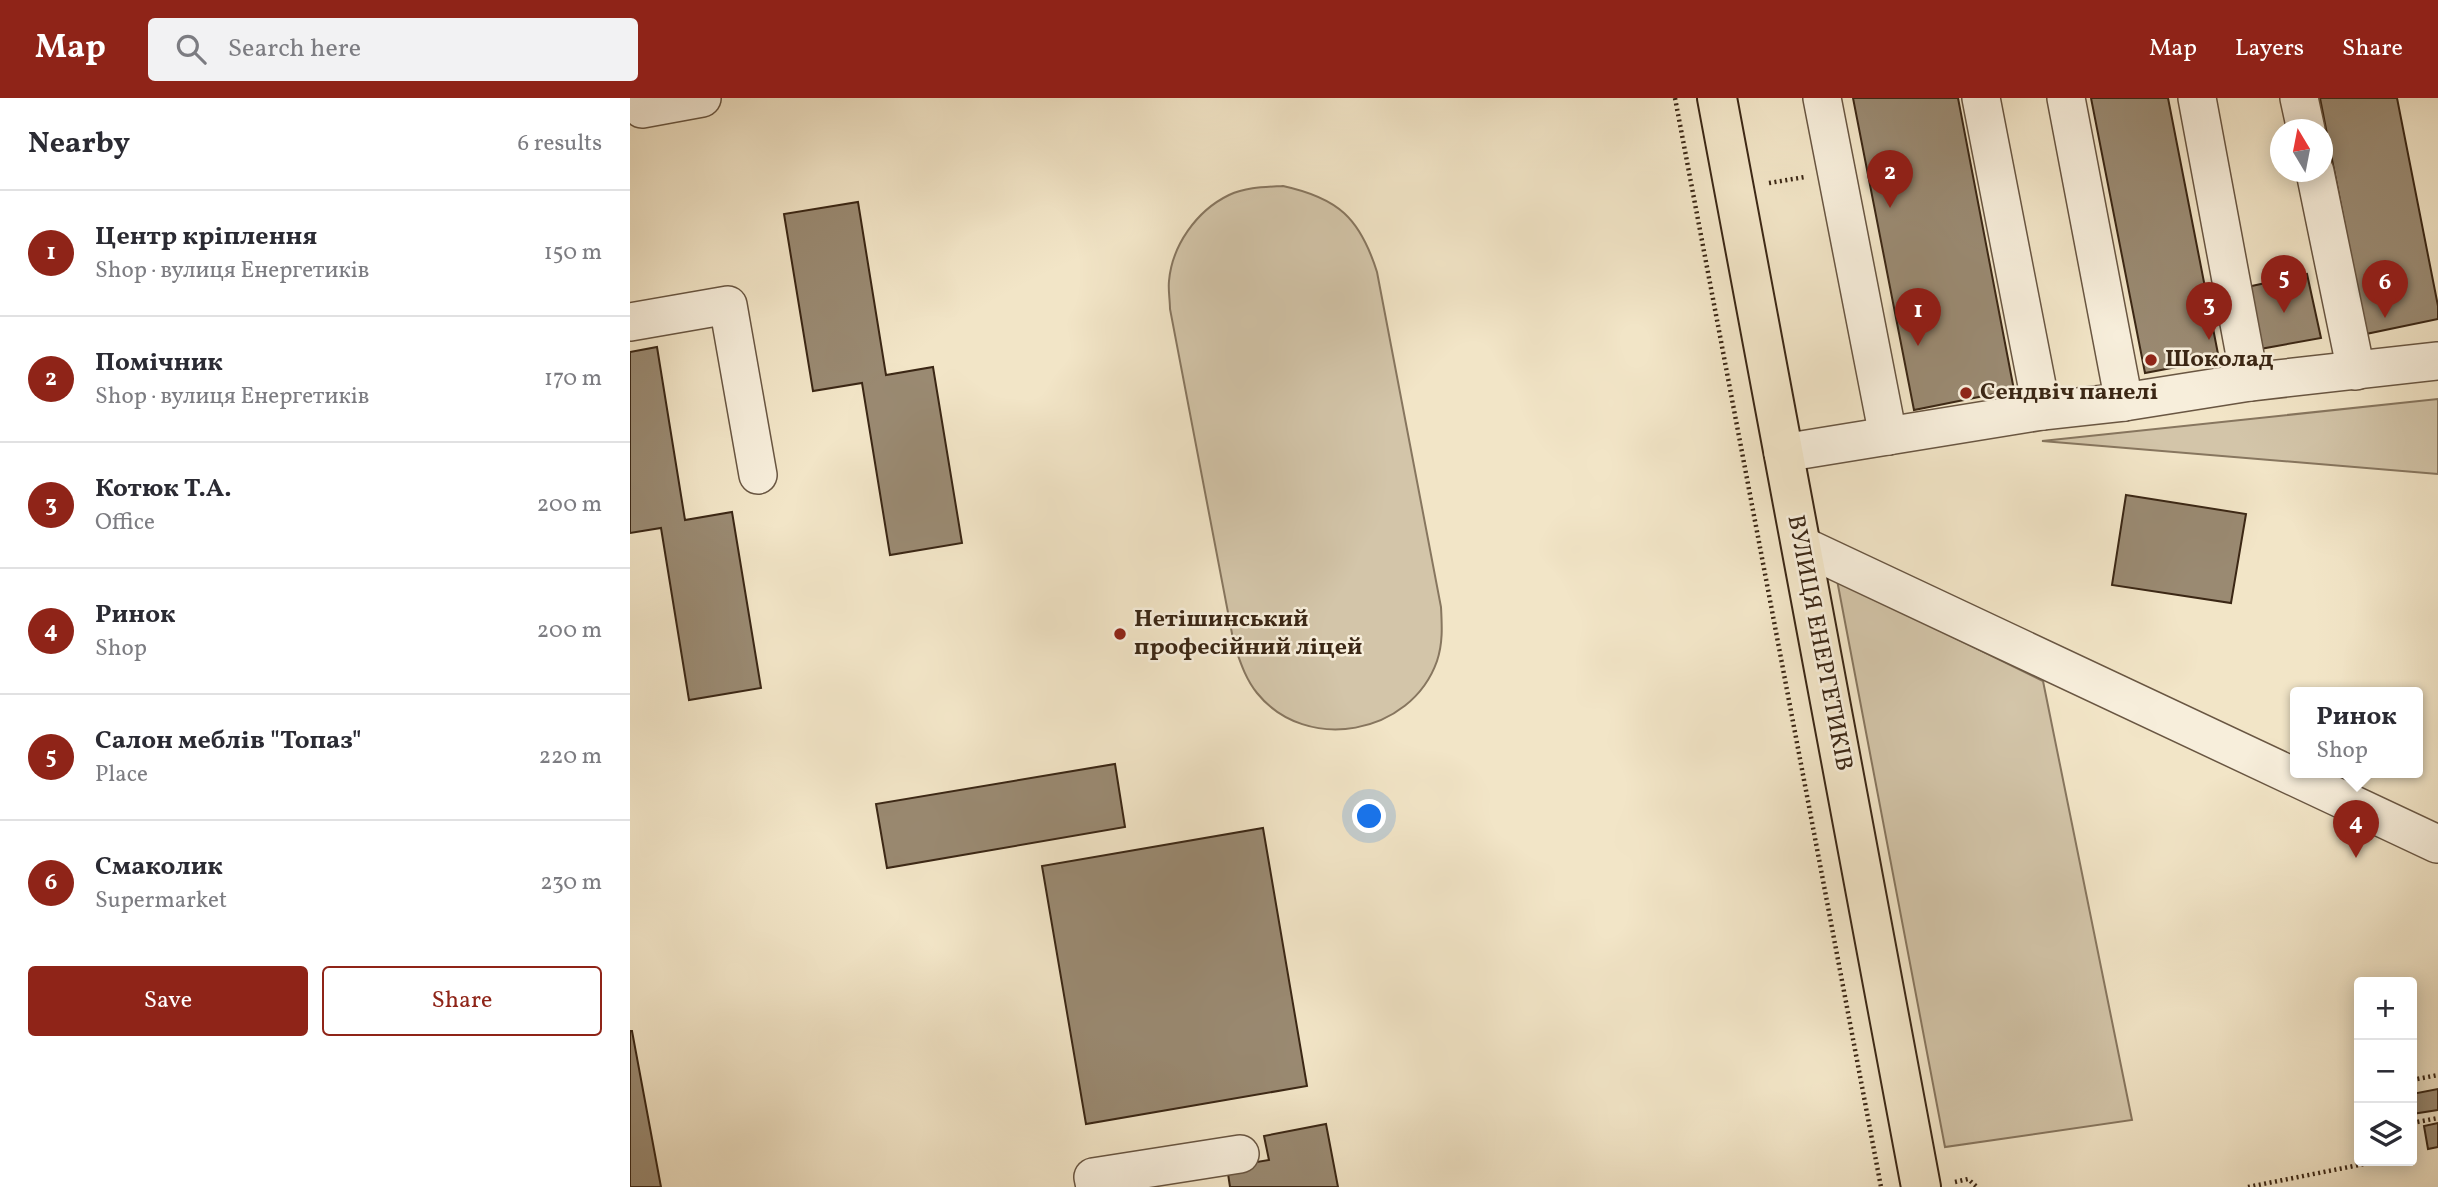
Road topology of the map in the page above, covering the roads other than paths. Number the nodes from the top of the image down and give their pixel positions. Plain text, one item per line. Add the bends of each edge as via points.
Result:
1 (702, 98) edge
2 (1717, 98) edge
3 (1822, 98) edge
4 (1981, 98) edge
5 (2066, 98) edge
6 (2197, 98) edge
7 (2299, 98) edge
8 (642, 108) dead end
9 (2304, 119) edge
10 (2317, 182) edge
11 (630, 322) edge
12 (2438, 362) edge
13 (2356, 372) junction
14 (2250, 382) junction
15 (2124, 402) junction
16 (2042, 411) junction
17 (1888, 436) junction
18 (1783, 453) junction
19 (758, 475) dead end
20 (1801, 545) junction
21 (2290, 775) edge
22 (2297, 778) edge
23 (2437, 844) edge
24 (1240, 1154) dead end
25 (1095, 1187) edge
26 (1921, 1187) edge

1 - 8 lane
2 - 18 main road, ВУЛИЦЯ ЕНЕРГЕТИКІВ
3 - 17 lane
4 - 16 lane
5 - 15 lane
6 - 14 lane
7 - 9 lane
10 - 13 lane
11 - 19 lane via 728,305
12 - 13 lane
13 - 14 lane
14 - 15 lane
15 - 16 lane
16 - 17 lane
17 - 18 lane
18 - 20 main road, ВУЛИЦЯ ЕНЕРГЕТИКІВ
20 - 21 lane
20 - 26 main road, ВУЛИЦЯ ЕНЕРГЕТИКІВ
22 - 23 lane
24 - 25 lane via 1093,1177

